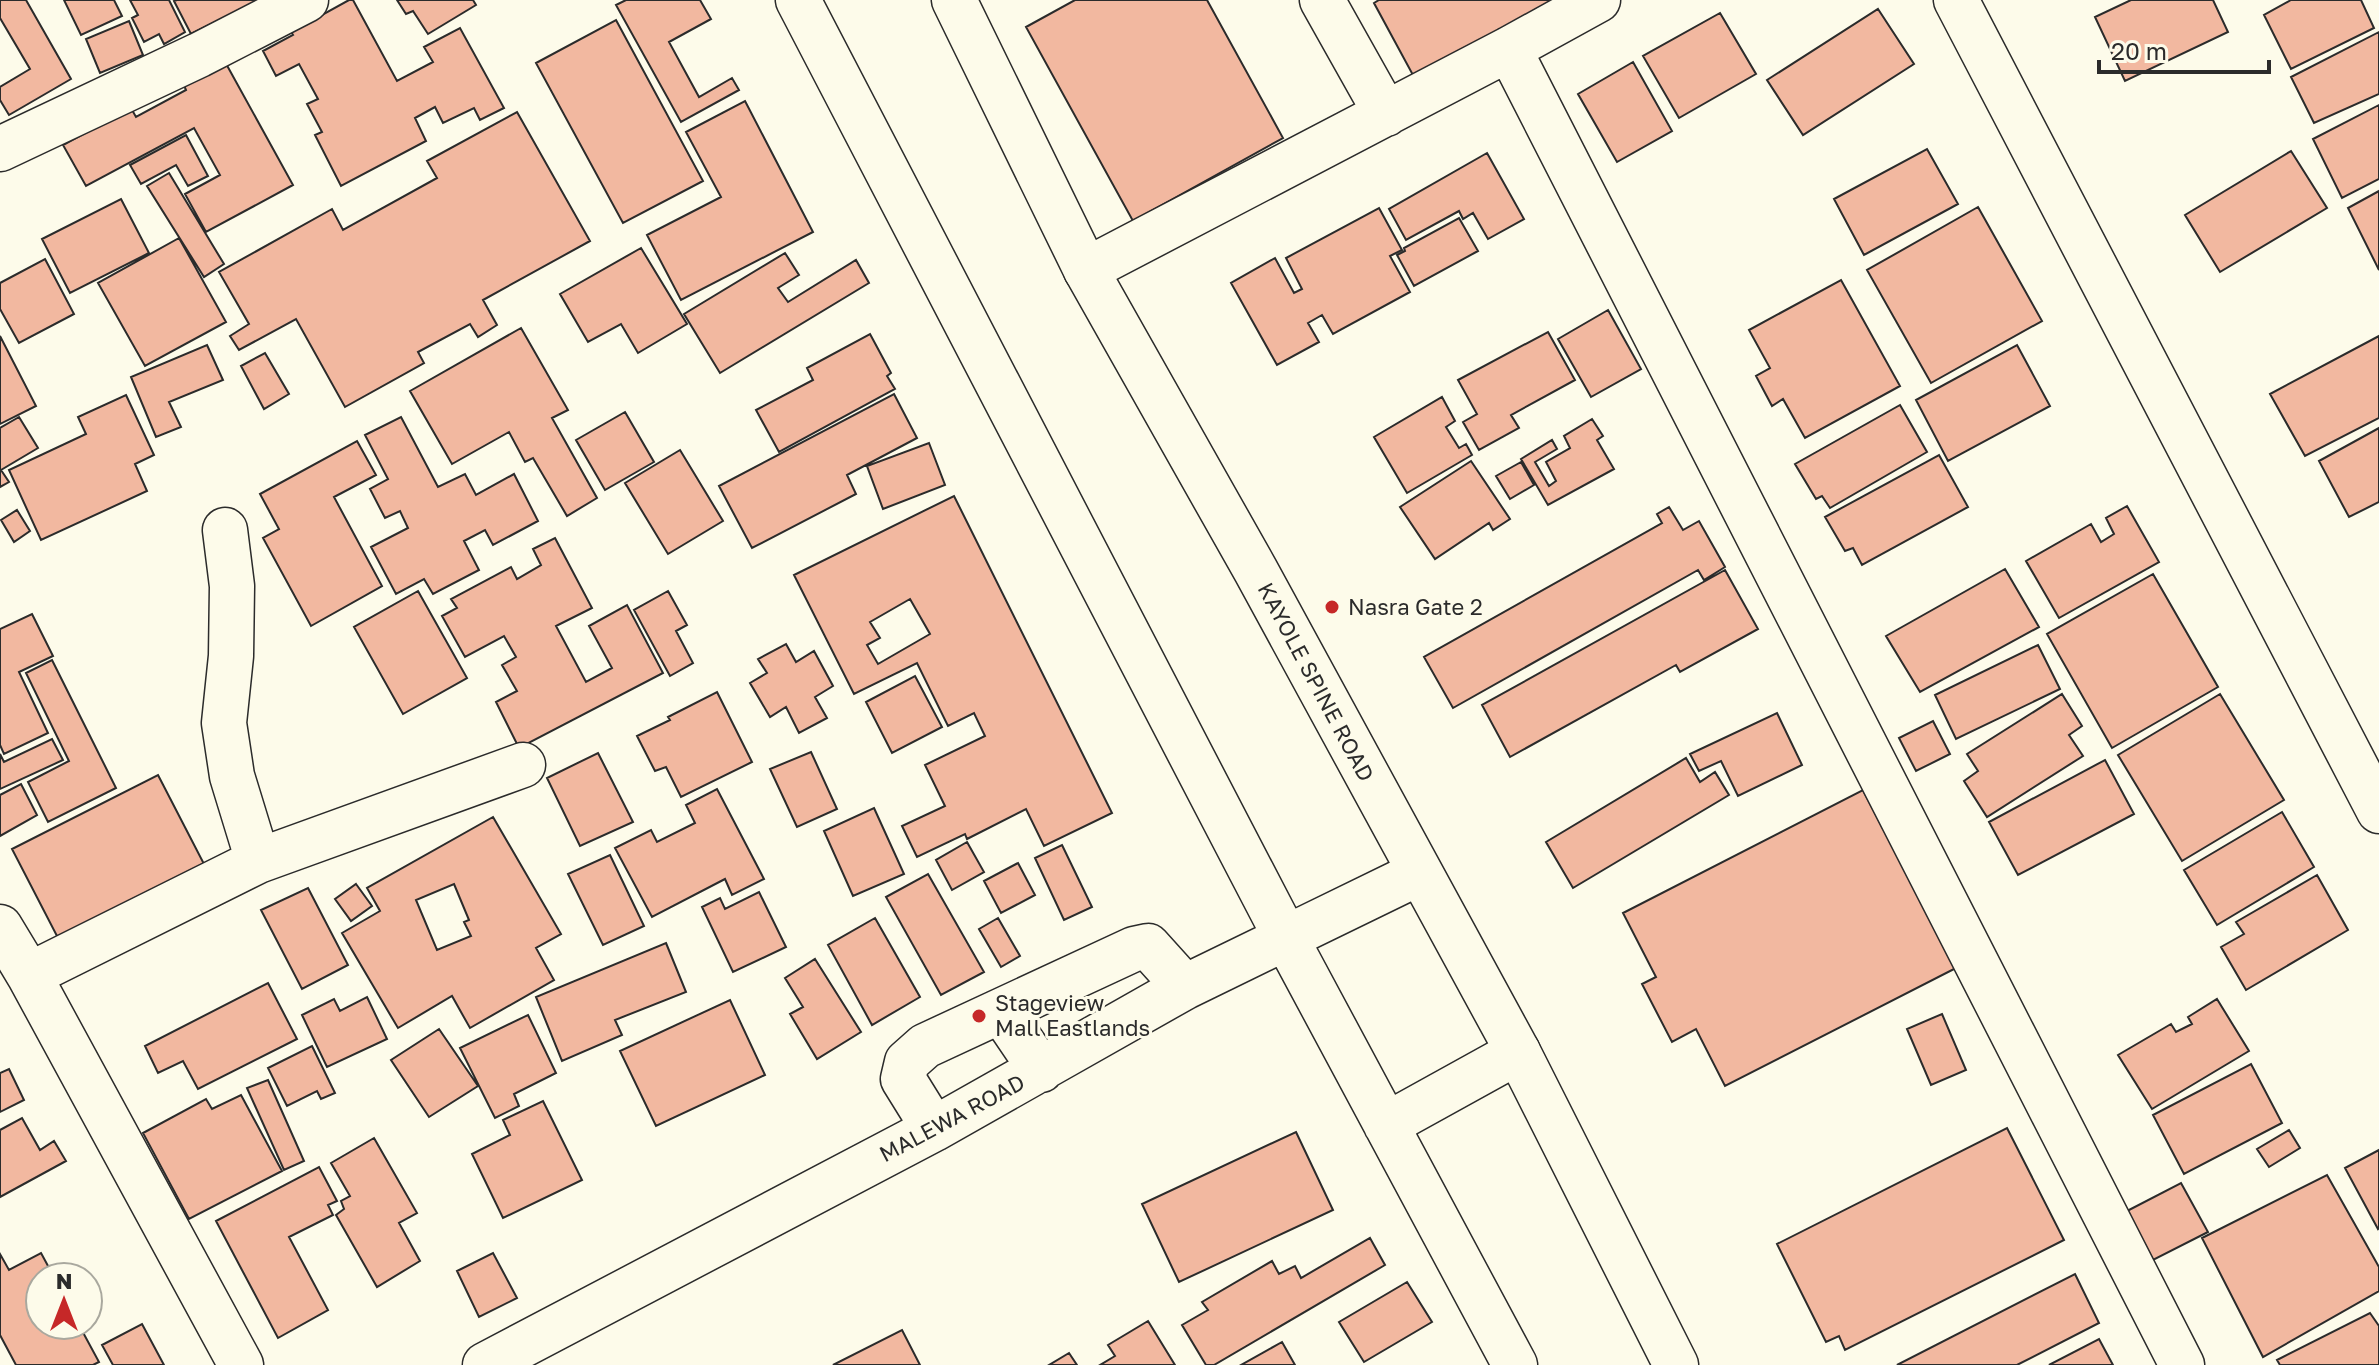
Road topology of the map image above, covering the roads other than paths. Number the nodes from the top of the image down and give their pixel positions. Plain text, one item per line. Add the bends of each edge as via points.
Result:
1 (306, 0) edge
2 (798, 0) edge
3 (954, 0) edge
4 (1322, 0) edge
5 (1598, 0) edge
6 (1956, 0) edge
7 (1509, 49) junction
8 (1386, 114) junction
9 (0, 149) edge
10 (1086, 270) junction
11 (225, 530) dead end
12 (523, 765) dead end
13 (2379, 811) edge
14 (258, 861) junction
15 (1419, 873) junction
16 (0, 927) edge
17 (1286, 938) junction
18 (29, 975) junction
19 (1185, 987) junction
20 (1001, 1011) junction
21 (1518, 1052) junction
22 (1041, 1070) junction
23 (1386, 1125) junction
24 (934, 1129) junction
25 (552, 1349) edge
26 (241, 1365) edge
27 (485, 1365) edge
28 (1515, 1365) edge
29 (1676, 1365) edge
30 (2182, 1365) edge

1 - 9 street
2 - 17 street
3 - 10 street, KAYOLE SPINE ROAD
4 - 8 street
5 - 7 street
6 - 13 street
7 - 8 street
7 - 30 street
8 - 10 street
10 - 15 street, KAYOLE SPINE ROAD
11 - 14 street via 232,586 224,723 232,776
12 - 14 street
14 - 18 street
15 - 17 street, MALEWA ROAD
15 - 21 street, KAYOLE SPINE ROAD
16 - 18 street
17 - 19 street, MALEWA ROAD
17 - 23 street
18 - 26 street
19 - 20 street via 1148,946
19 - 22 street, MALEWA ROAD
20 - 22 street
20 - 24 street via 925,1046 907,1062 903,1079
21 - 23 street
21 - 29 street, KAYOLE SPINE ROAD
22 - 24 street, MALEWA ROAD
23 - 28 street
24 - 25 street, MALEWA ROAD
25 - 27 street, MALEWA ROAD

